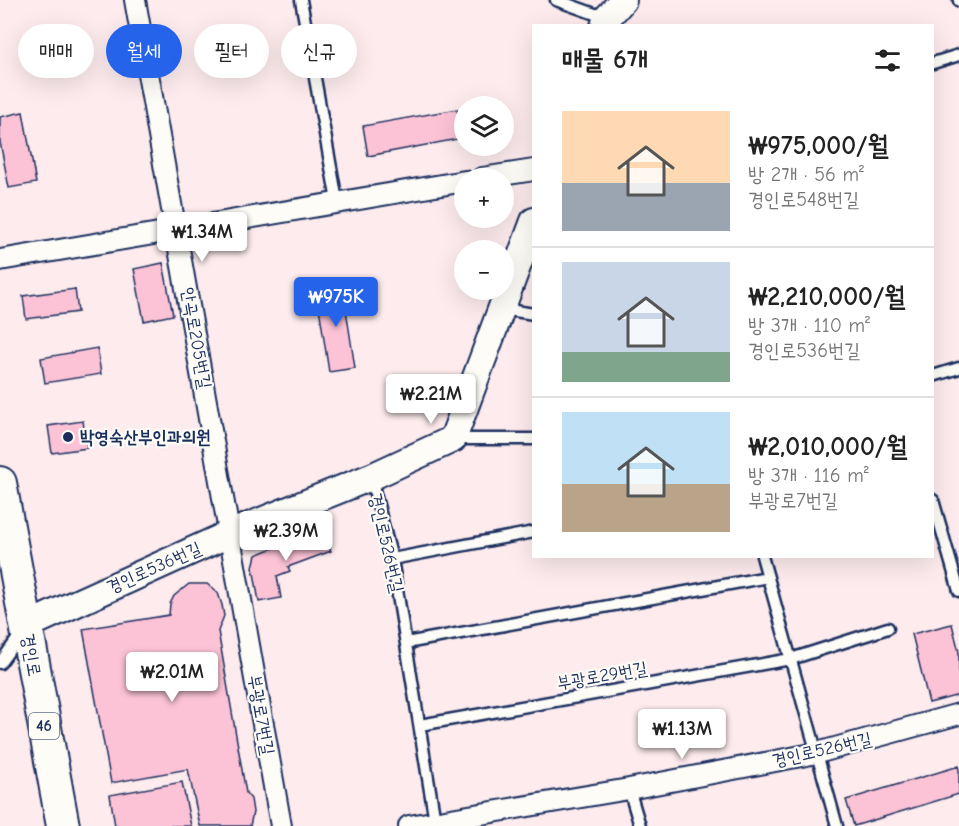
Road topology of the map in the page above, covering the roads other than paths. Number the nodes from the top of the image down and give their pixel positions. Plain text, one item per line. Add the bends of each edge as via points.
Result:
1 (135, 0) edge
2 (301, 0) edge
3 (556, 0) edge
4 (611, 14) edge
5 (959, 55) edge
6 (934, 63) edge
7 (532, 170) edge
8 (514, 173) edge
9 (454, 183) edge
10 (337, 201) junction
11 (532, 226) edge
12 (177, 228) junction
13 (0, 260) edge
14 (500, 309) junction
15 (532, 314) edge
16 (959, 368) edge
17 (934, 376) edge
18 (453, 439) junction
19 (532, 440) edge
20 (371, 477) junction
21 (0, 483) edge
22 (934, 504) edge
23 (532, 532) edge
24 (229, 534) junction
25 (763, 558) edge
26 (392, 559) junction
27 (768, 577) junction
28 (959, 591) edge
29 (26, 626) junction
30 (888, 628) dead end
31 (406, 643) junction
32 (790, 659) junction
33 (0, 663) edge
34 (959, 714) edge
35 (420, 725) junction
36 (817, 753) junction
37 (629, 789) junction
38 (435, 821) junction
39 (459, 823) edge
40 (63, 826) edge
41 (281, 826) edge
42 (409, 826) edge
43 (639, 826) edge
44 (837, 826) edge

1 - 12 street, 안곡로205번길
2 - 10 lane
3 - 4 lane
5 - 6 lane
7 - 8 street
9 - 10 street
10 - 12 street
11 - 14 street
12 - 13 street
12 - 24 street, 안곡로205번길
14 - 15 lane
14 - 18 street
16 - 17 lane
18 - 19 lane
18 - 20 street, 경인로536번길
20 - 24 street, 경인로536번길
20 - 26 lane, 경인로526번길
21 - 29 main road, 경인로 / 46
22 - 28 lane
23 - 26 lane
24 - 29 street, 경인로536번길
24 - 41 street, 부광로7번길
25 - 27 lane
26 - 31 lane, 경인로526번길
27 - 31 lane
27 - 32 lane
29 - 33 lane
29 - 40 main road, 경인로 / 46
30 - 32 lane, 부광로29번길
31 - 35 lane, 경인로526번길
32 - 35 lane, 부광로29번길
32 - 36 lane
34 - 36 street, 경인로526번길
35 - 38 lane, 경인로526번길
36 - 37 street, 경인로526번길
36 - 44 lane
37 - 39 street, 경인로526번길
37 - 43 lane
38 - 39 street, 경인로526번길
38 - 42 street, 경인로526번길

